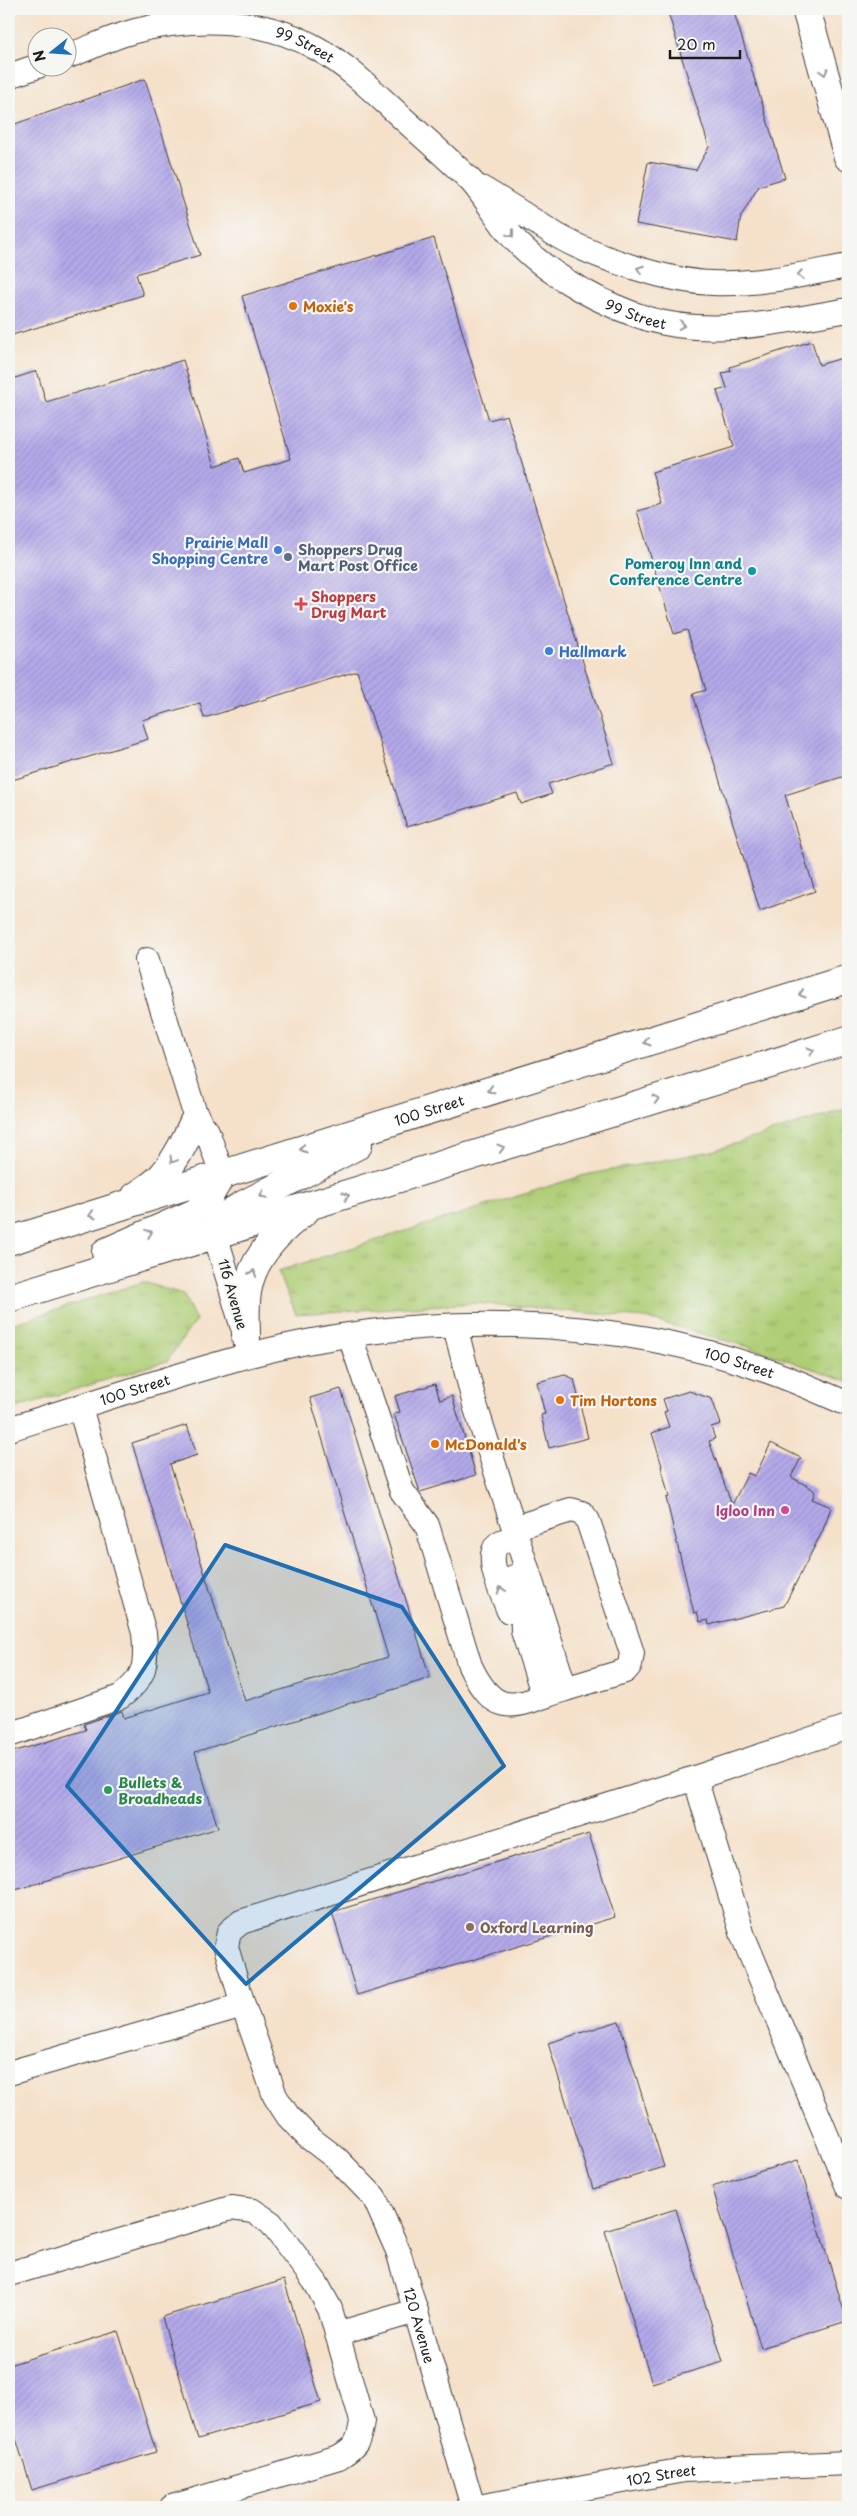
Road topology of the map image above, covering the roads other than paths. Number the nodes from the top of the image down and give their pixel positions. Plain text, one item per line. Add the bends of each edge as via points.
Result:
1 (806, 9) edge
2 (78, 52) edge
3 (28, 69) edge
4 (9, 76) edge
5 (848, 157) edge
6 (471, 182) junction
7 (848, 266) edge
8 (848, 310) edge
9 (147, 960) dead end
10 (848, 979) edge
11 (848, 1040) edge
12 (414, 1114) junction
13 (196, 1117) junction
14 (222, 1174) junction
15 (124, 1205) junction
16 (310, 1207) junction
17 (215, 1234) junction
18 (9, 1241) edge
19 (9, 1297) edge
20 (455, 1326) junction
21 (350, 1336) junction
22 (248, 1347) junction
23 (848, 1404) edge
24 (80, 1407) junction
25 (9, 1428) edge
26 (508, 1534) junction
27 (555, 1692) junction
28 (847, 1725) edge
29 (9, 1735) edge
30 (695, 1778) junction
31 (243, 2005) junction
32 (9, 2073) edge
33 (848, 2187) edge
34 (9, 2274) edge
35 (416, 2311) junction
36 (337, 2334) junction
37 (848, 2463) edge
38 (172, 2507) edge
39 (473, 2507) edge
40 (478, 2507) edge

1 -> 5 main road
2 - 6 street, 99 Street via 134,32 172,24 218,22 266,26 320,49 358,78
3 - 4 street
7 -> 6 street, 99 Street via 766,281 713,283 679,280 639,268 560,236
6 -> 8 street, 99 Street via 519,244 543,265 614,306 649,319 688,327 724,326
9 - 13 street
10 -> 12 main road, 100 Street
16 -> 11 main road
12 -> 14 main road, 100 Street
12 -> 17 main road via 241,1206 230,1213
13 - 14 street via 207,1130
13 -> 15 main road via 186,1140 161,1178
14 - 15 main road, 100 Street
19 -> 14 main road via 145,1234 186,1219 206,1201
15 -> 18 main road, 100 Street
16 - 17 main road
22 -> 16 main road via 247,1288 252,1272 289,1223
17 - 19 main road
17 - 22 street, 116 Avenue
20 - 21 street, 100 Street via 416,1327
20 - 23 street, 100 Street via 548,1327 624,1334 700,1351 775,1373
20 - 26 street
21 - 22 street, 100 Street
21 - 27 street via 402,1491 427,1526 470,1666 480,1686 501,1704 513,1706
22 - 24 street, 100 Street
24 - 25 street, 100 Street
24 - 29 street via 144,1633 145,1668 132,1689 120,1697
26 - 27 street
27 -> 26 street via 523,1632 522,1600
26 - 27 street via 571,1510 582,1513 588,1521 632,1653 625,1671
28 - 30 street, 120 Avenue
30 - 31 street, 120 Avenue via 241,1922 229,1932 226,1947
30 - 33 street via 744,1936
31 - 32 street
31 - 35 street, 120 Avenue via 274,2096 307,2136 338,2158 374,2197 398,2251
34 - 36 street via 231,2208 253,2211 271,2223 316,2283 330,2309
35 - 36 street
35 - 39 street, 120 Avenue
36 - 38 street via 362,2421 354,2448 339,2457
37 - 40 street, 102 Street via 684,2470

